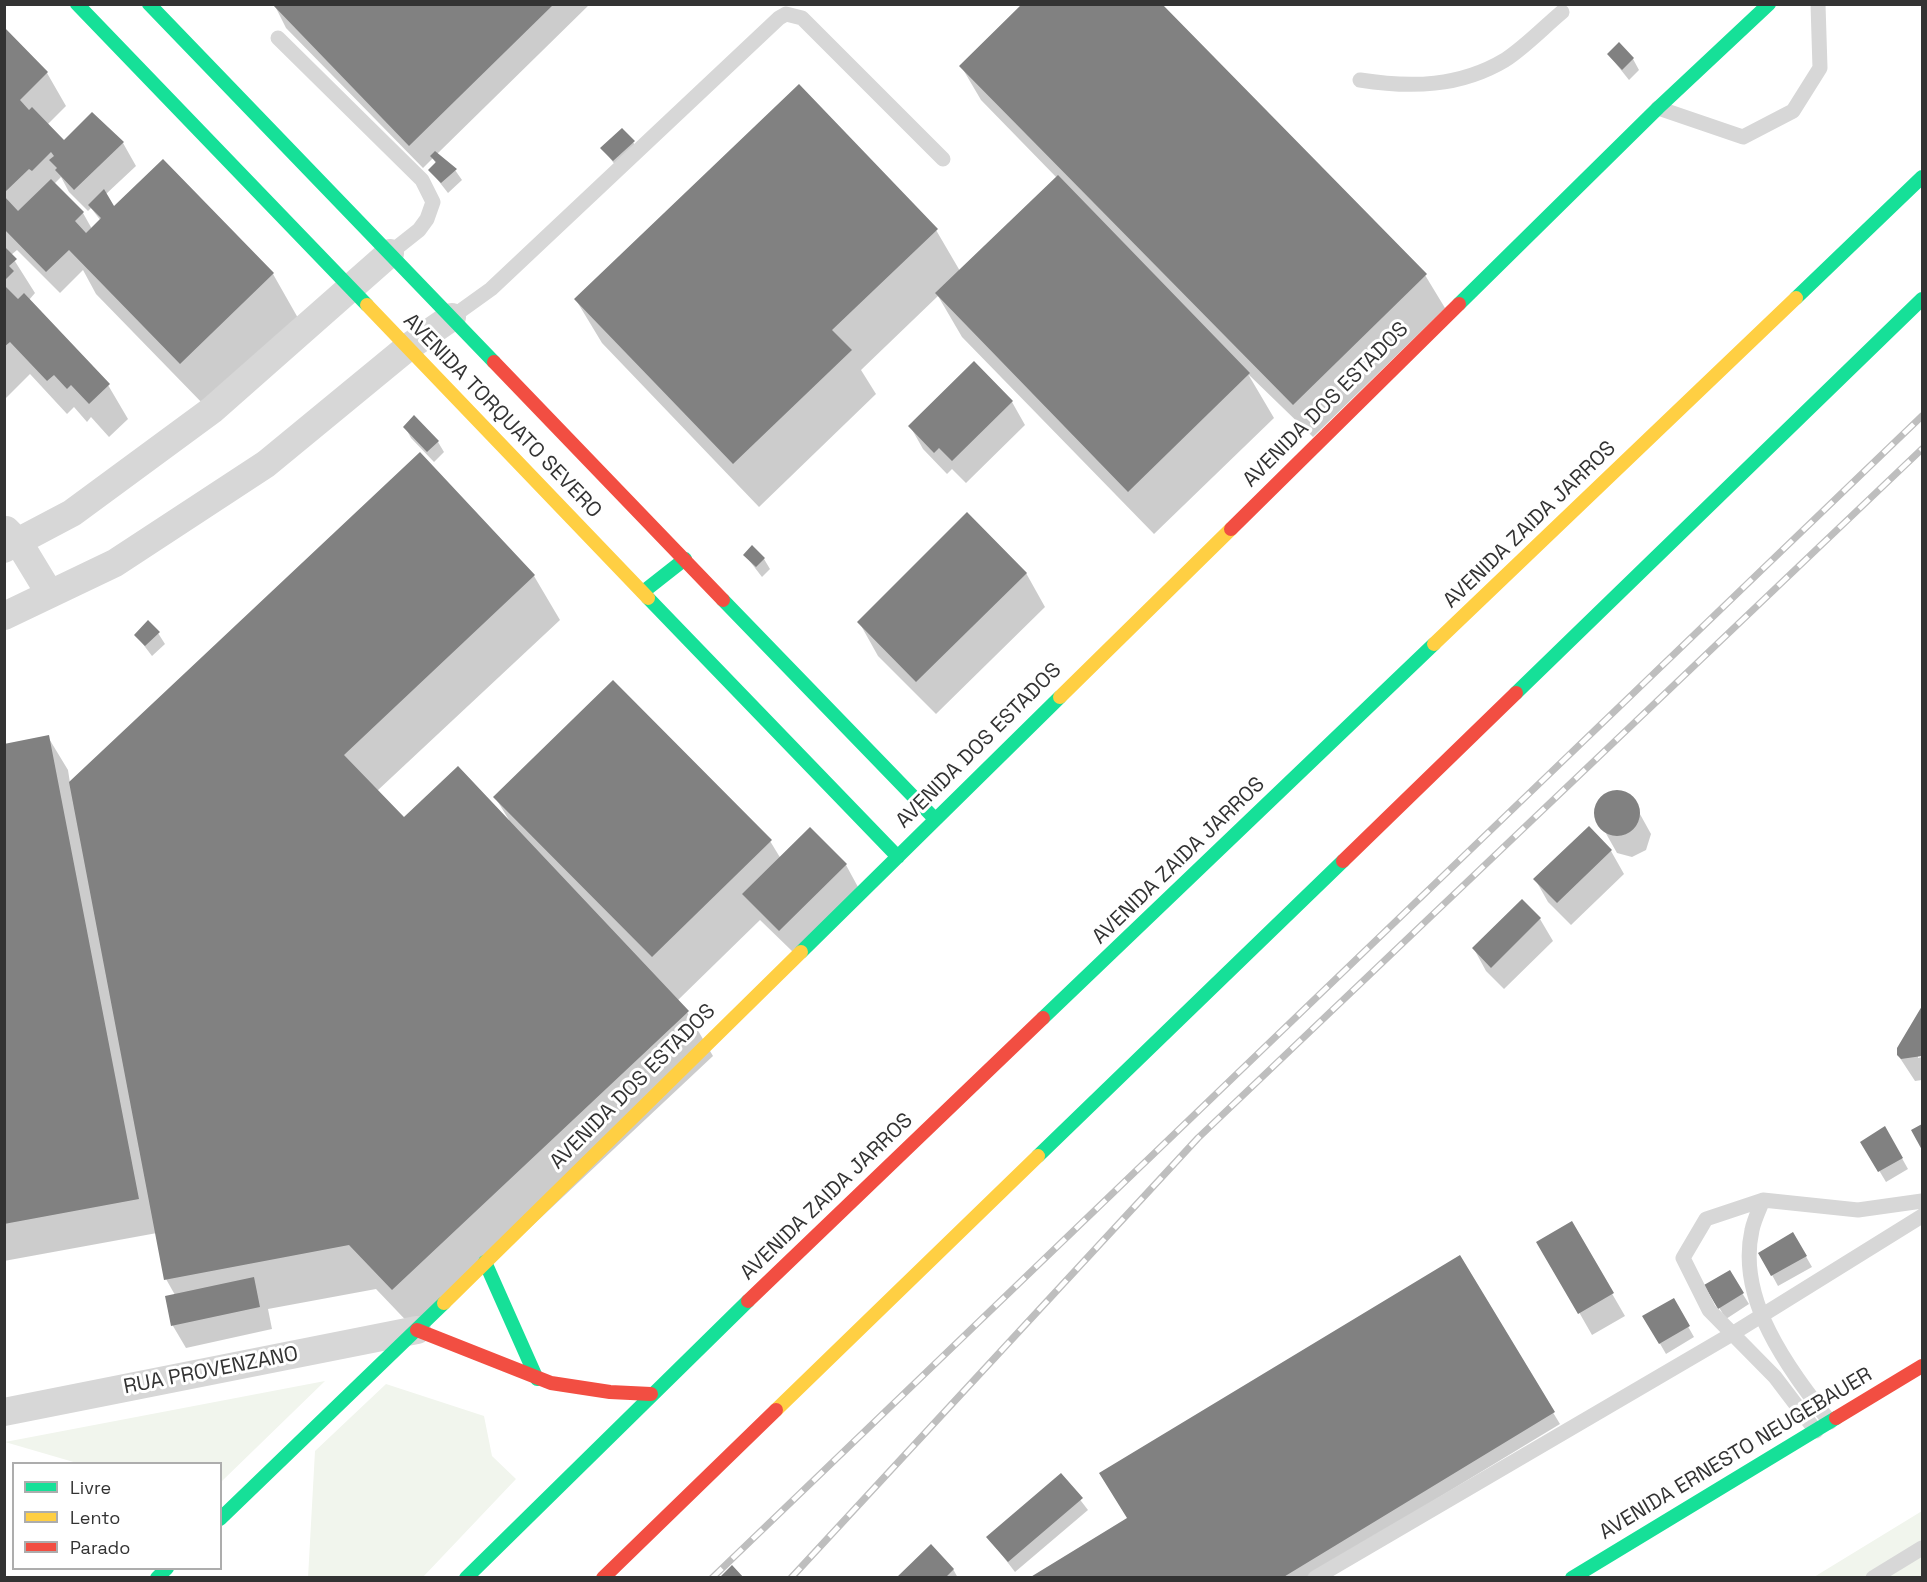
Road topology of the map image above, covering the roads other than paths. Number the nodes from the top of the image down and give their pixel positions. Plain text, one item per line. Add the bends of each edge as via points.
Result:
1 (77, 4) edge
2 (150, 4) edge
3 (1769, 4) edge
4 (1818, 4) edge
5 (1562, 12) dead end
6 (278, 38) dead end
7 (1360, 80) dead end
8 (1658, 108) junction
9 (944, 159) dead end
10 (1923, 177) edge
11 (390, 253) junction
12 (351, 289) junction
13 (1923, 299) edge
14 (452, 317) junction
15 (407, 348) junction
16 (9, 540) edge
17 (685, 559) junction
18 (643, 592) junction
19 (51, 594) junction
20 (4, 616) edge
21 (935, 819) junction
22 (898, 857) junction
23 (1763, 1200) junction
24 (1923, 1202) edge
25 (1923, 1216) edge
26 (485, 1262) junction
27 (1763, 1316) junction
28 (417, 1330) junction
29 (1732, 1334) junction
30 (1923, 1366) edge
31 (537, 1379) junction
32 (651, 1394) junction
33 (4, 1412) edge
34 (1830, 1422) junction
35 (1816, 1431) junction
36 (222, 1517) edge
37 (1923, 1548) edge
38 (466, 1578) edge
39 (603, 1578) edge
40 (1315, 1578) edge
41 (1572, 1578) edge
42 (1873, 1578) edge

1 - 12 main road, AVENIDA TORQUATO SEVERO
2 - 11 main road, AVENIDA TORQUATO SEVERO
3 - 8 main road, AVENIDA DOS ESTADOS
4 - 8 lane via 1820,68 1793,111 1743,137
5 - 7 lane via 1506,59 1471,76 1424,85 1395,86
6 - 11 lane via 422,180 433,202 427,219
8 - 21 main road, AVENIDA DOS ESTADOS
9 - 14 lane via 802,18 786,14 491,289
10 - 32 main road, AVENIDA ZAIDA JARROS
11 - 12 street
11 - 14 main road, AVENIDA TORQUATO SEVERO
12 - 15 main road, AVENIDA TORQUATO SEVERO
12 - 16 street via 212,410 72,513
13 - 39 main road
14 - 15 street
14 - 17 main road, AVENIDA TORQUATO SEVERO
15 - 18 main road, AVENIDA TORQUATO SEVERO
15 - 19 street via 266,464 115,563
16 - 19 street
17 - 18 main road
17 - 21 main road, AVENIDA TORQUATO SEVERO
18 - 22 main road, AVENIDA TORQUATO SEVERO
19 - 20 street
21 - 22 main road, AVENIDA DOS ESTADOS
22 - 26 main road, AVENIDA DOS ESTADOS
23 - 24 lane via 1858,1210
23 - 27 lane via 1752,1231 1750,1260
23 - 29 lane via 1706,1220 1683,1258 1709,1310
25 - 27 lane
26 - 28 main road, AVENIDA DOS ESTADOS
26 - 31 main road
27 - 29 lane
27 - 34 lane via 1789,1368
28 - 31 main road
28 - 33 street, RUA PROVENZANO
28 - 36 main road, AVENIDA DOS ESTADOS
29 - 35 lane via 1775,1377
29 - 40 lane
30 - 34 main road, AVENIDA ERNESTO NEUGEBAUER
31 - 32 main road via 588,1390
32 - 38 main road, AVENIDA ZAIDA JARROS
34 - 35 main road, AVENIDA ERNESTO NEUGEBAUER
35 - 41 main road, AVENIDA ERNESTO NEUGEBAUER
37 - 42 lane

